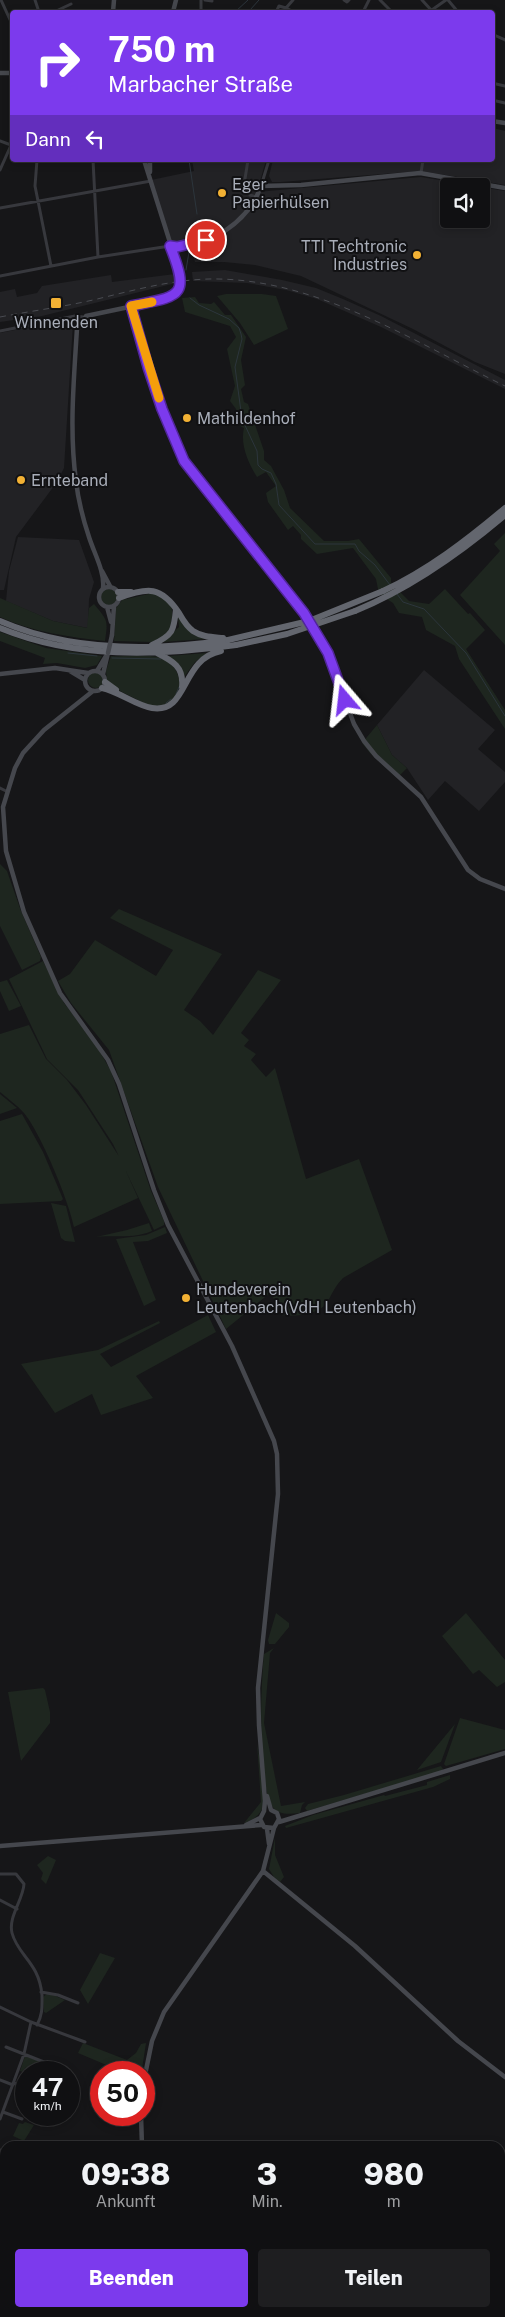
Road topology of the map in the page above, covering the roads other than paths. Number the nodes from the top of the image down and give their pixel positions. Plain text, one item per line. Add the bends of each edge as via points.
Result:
1 (1, 0) edge
2 (203, 0) edge
3 (293, 0) edge
4 (344, 0) edge
5 (349, 0) edge
6 (380, 0) edge
7 (447, 0) edge
8 (212, 1) edge
9 (71, 4) dead end
10 (286, 8) junction
11 (58, 10) edge
12 (277, 10) edge
13 (290, 10) edge
14 (390, 10) edge
15 (433, 10) edge
16 (456, 10) edge
17 (10, 20) edge
18 (10, 148) edge
19 (37, 162) edge
20 (93, 162) edge
21 (145, 162) edge
22 (150, 162) edge
23 (248, 162) edge
24 (268, 162) edge
25 (423, 162) edge
26 (0, 170) edge
27 (420, 174) junction
28 (151, 181) junction
29 (261, 186) junction
30 (505, 188) edge
31 (95, 191) junction
32 (256, 198) junction
33 (38, 201) junction
34 (0, 208) edge
35 (170, 246) junction
36 (98, 257) junction
37 (51, 266) junction
38 (0, 276) edge
39 (131, 306) junction
40 (83, 317) junction
41 (0, 331) edge
42 (505, 508) edge
43 (505, 515) edge
44 (483, 530) junction
45 (100, 568) junction
46 (110, 586) junction
47 (103, 588) junction
48 (119, 595) junction
49 (114, 606) junction
50 (107, 607) junction
51 (176, 609) junction
52 (0, 621) edge
53 (0, 628) edge
54 (112, 629) junction
55 (231, 645) junction
56 (149, 646) junction
57 (156, 653) junction
58 (105, 662) junction
59 (64, 669) junction
60 (97, 671) junction
61 (88, 673) junction
62 (0, 674) edge
63 (103, 674) junction
64 (85, 680) junction
65 (104, 685) junction
66 (87, 687) junction
67 (182, 688) junction
68 (93, 691) junction
69 (76, 702) junction
70 (0, 788) edge
71 (6, 791) junction
72 (505, 889) edge
73 (505, 1753) edge
74 (265, 1792) junction
75 (271, 1810) junction
76 (264, 1811) junction
77 (298, 1815) junction
78 (279, 1816) junction
79 (260, 1818) junction
80 (279, 1822) junction
81 (261, 1824) junction
82 (245, 1826) junction
83 (274, 1828) junction
84 (267, 1829) junction
85 (0, 1846) edge
86 (270, 1848) junction
87 (263, 1870) junction
88 (0, 1874) edge
89 (0, 1900) edge
90 (17, 1909) junction
91 (41, 1992) junction
92 (78, 2003) dead end
93 (0, 2007) edge
94 (31, 2022) junction
95 (37, 2025) junction
96 (85, 2042) dead end
97 (6, 2047) dead end
98 (24, 2054) junction
99 (42, 2061) edge
100 (148, 2061) edge
101 (505, 2077) edge
102 (0, 2080) edge
103 (14, 2084) junction
104 (1, 2116) edge
105 (15, 2118) edge
106 (141, 2126) edge
107 (142, 2141) edge

1 - 17 street
2 - 8 street
3 - 10 street
4 - 5 street
6 - 14 street
7 - 15 street
7 - 16 street
9 - 11 street
10 - 12 street via 279,6
10 - 13 street
18 - 26 street
19 - 33 street
20 - 31 street
21 - 28 main road
22 - 28 main road
23 - 32 street via 244,185
24 - 29 street
25 - 27 street
27 - 29 main road
27 - 30 main road
28 - 31 street
28 - 35 main road
29 - 32 main road
31 - 33 street
31 - 36 street
32 - 35 main road via 236,222 218,235 196,243
33 - 34 street
33 - 37 street
35 - 36 street
35 - 39 main road via 180,274 178,291 167,299
36 - 37 street
37 - 38 street
39 - 40 main road
39 - 72 main road via 148,367 178,448 196,476 295,600 321,640 334,665 358,733 376,756 421,797 468,870 480,879
40 - 41 street
40 - 45 main road via 77,328 72,444 76,482 88,535
42 - 44 highway
43 - 44 highway
44 - 55 highway, bridge via 426,575 368,605 317,625
45 - 46 main road
45 - 47 main road
46 - 47 main road
46 - 48 main road
47 - 50 main road via 99,599
48 - 49 main road
48 - 51 highway via 156,591 172,601
49 - 50 main road
49 - 54 main road
50 - 54 main road
51 - 55 highway via 184,623 195,632
51 - 56 highway via 172,631
52 - 56 highway via 32,633 65,640
53 - 57 highway via 41,642 73,648
54 - 58 main road, bridge
55 - 56 highway
55 - 57 highway
55 - 67 highway via 199,661
57 - 67 highway via 178,666
58 - 60 main road
58 - 63 main road
59 - 61 main road
59 - 62 main road
59 - 64 main road
60 - 61 main road
60 - 63 main road
61 - 64 main road
63 - 65 main road
64 - 66 main road
65 - 67 highway via 148,707 159,708 175,701
65 - 68 main road
66 - 68 main road
66 - 69 main road
68 - 69 main road
69 - 71 main road via 33,740 14,768
70 - 71 street
71 - 74 main road via 3,816 6,851 24,912 60,993 108,1060 120,1084 168,1225 232,1346 274,1441 278,1494 258,1688
73 - 77 main road
74 - 75 main road
74 - 76 main road
75 - 76 main road
75 - 78 main road
76 - 79 main road
77 - 78 main road
77 - 80 main road
78 - 80 main road
79 - 81 main road
79 - 82 main road
80 - 83 main road
81 - 82 main road
81 - 84 main road
82 - 85 main road
83 - 84 main road
83 - 86 main road
84 - 86 main road
86 - 87 main road
87 - 100 main road via 164,2012 152,2040
87 - 101 main road via 355,1946 458,2041
88 - 90 street via 16,1874 23,1881 24,1891
89 - 90 street
90 - 91 street via 12,1933 37,1971
91 - 92 street
91 - 95 street via 42,2013
93 - 94 street
94 - 95 street
94 - 98 street
95 - 96 street
97 - 98 street
98 - 99 street
98 - 103 street
102 - 103 street
103 - 104 street
104 - 105 street
106 - 107 main road

